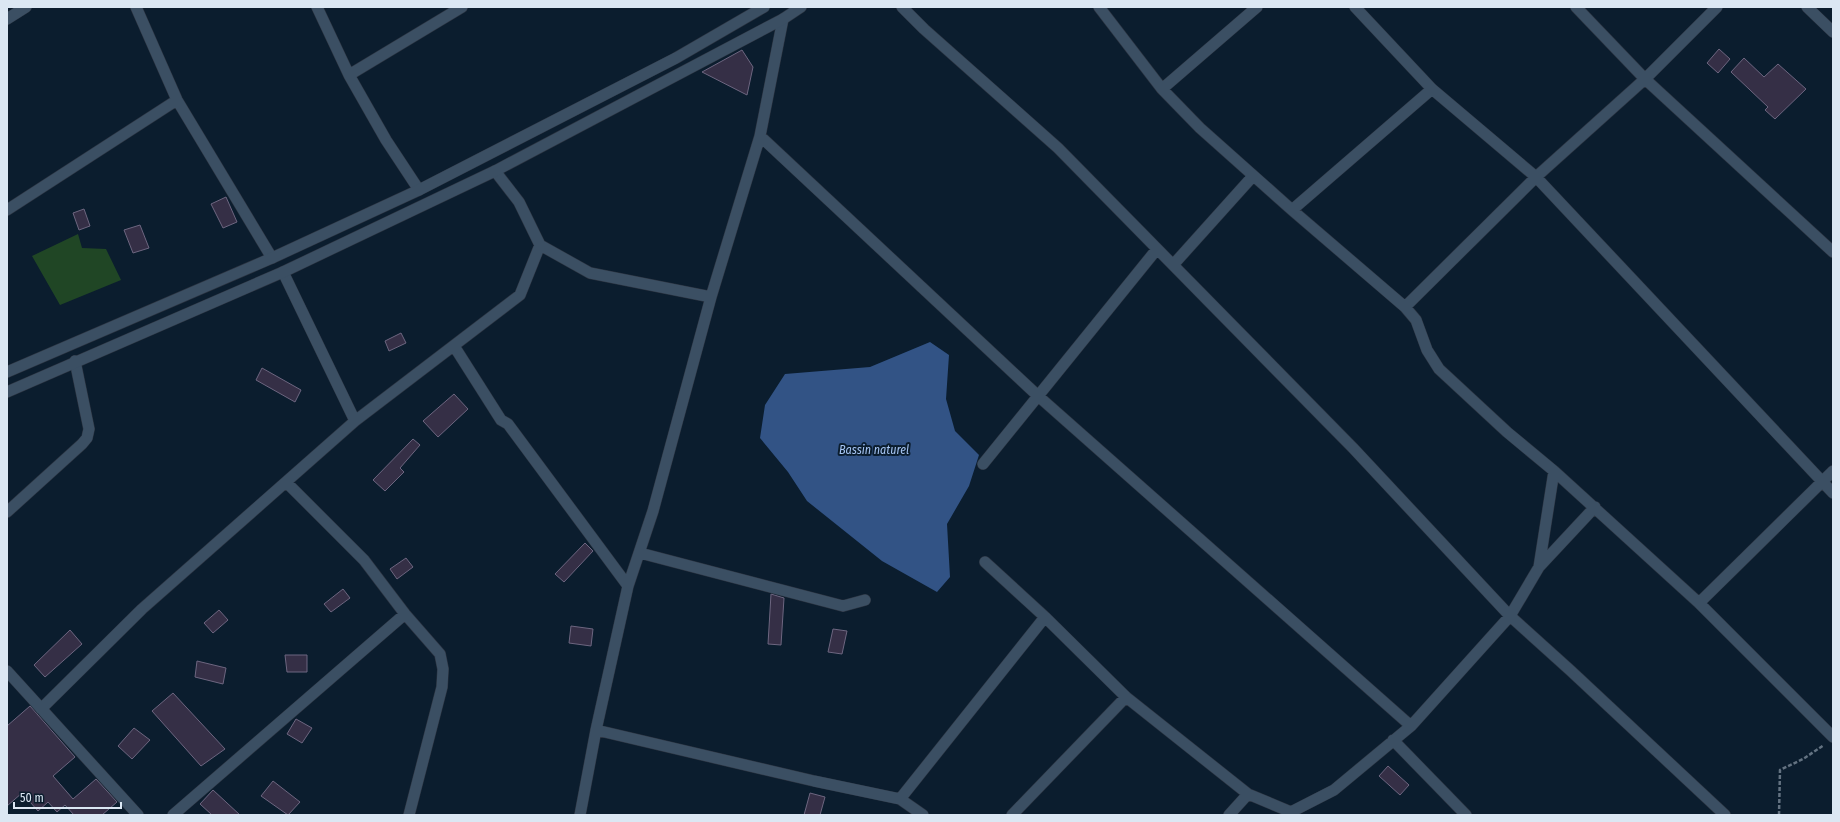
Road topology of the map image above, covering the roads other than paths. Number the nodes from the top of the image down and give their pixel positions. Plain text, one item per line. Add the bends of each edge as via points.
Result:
1 (26, 7) edge
2 (136, 7) edge
3 (317, 7) edge
4 (462, 7) edge
5 (764, 7) edge
6 (802, 7) edge
7 (902, 7) edge
8 (1099, 7) edge
9 (1257, 7) edge
10 (1355, 7) edge
11 (1576, 7) edge
12 (1717, 7) edge
13 (1807, 7) edge
14 (7, 19) edge
15 (783, 19) junction
16 (1833, 32) edge
17 (349, 75) junction
18 (1645, 80) junction
19 (1162, 89) junction
20 (1432, 89) junction
21 (177, 100) junction
22 (760, 136) junction
23 (495, 171) junction
24 (1253, 176) junction
25 (1536, 177) junction
26 (419, 190) junction
27 (7, 210) edge
28 (1292, 210) junction
29 (540, 245) junction
30 (1157, 249) junction
31 (1833, 252) edge
32 (272, 258) junction
33 (1173, 265) junction
34 (283, 272) junction
35 (710, 297) junction
36 (1405, 307) junction
37 (454, 346) junction
38 (75, 361) junction
39 (7, 372) edge
40 (7, 392) edge
41 (1037, 395) junction
42 (355, 421) junction
43 (983, 464) dead end
44 (1833, 470) edge
45 (1554, 471) junction
46 (286, 482) junction
47 (1822, 483) junction
48 (1833, 493) edge
49 (1595, 507) junction
50 (7, 512) edge
51 (640, 553) junction
52 (985, 562) dead end
53 (1539, 567) junction
54 (628, 586) junction
55 (865, 600) dead end
56 (1699, 603) junction
57 (405, 614) junction
58 (1510, 616) junction
59 (1045, 617) junction
60 (7, 671) edge
61 (1126, 697) junction
62 (41, 709) junction
63 (1411, 726) junction
64 (596, 730) junction
65 (1393, 740) junction
66 (1830, 740) edge
67 (1248, 794) junction
68 (900, 798) junction
69 (138, 815) edge
70 (173, 815) edge
71 (409, 815) edge
72 (580, 815) edge
73 (923, 815) edge
74 (1012, 815) edge
75 (1229, 815) edge
76 (1466, 815) edge
77 (1725, 815) edge

1 - 14 street
2 - 21 street
3 - 17 street
4 - 17 street
5 - 26 street via 676,58
6 - 15 street
7 - 30 street via 1058,148
8 - 19 street
9 - 19 street
10 - 20 street
11 - 18 street
12 - 18 street
13 - 16 street
15 - 22 street
15 - 23 street
17 - 26 street via 386,140
18 - 25 street
18 - 31 street
19 - 24 street
20 - 25 street
20 - 28 street
21 - 27 street
21 - 32 street
22 - 35 street
22 - 41 street
23 - 29 street via 519,202
23 - 34 street
24 - 28 street
24 - 33 street
25 - 36 street
25 - 47 street
26 - 32 street
28 - 36 street
29 - 35 street via 590,273
29 - 37 street via 520,295
30 - 33 street
30 - 41 street
32 - 39 street
33 - 58 street via 1353,448
34 - 38 street
34 - 42 street
35 - 51 street
36 - 45 street via 1416,320 1427,350 1440,369 1480,408
37 - 42 street
37 - 54 street via 501,420 508,424
38 - 40 street
38 - 50 street via 89,428 87,438
41 - 43 street
41 - 63 street
42 - 46 street
44 - 47 street
45 - 49 street
45 - 53 street
46 - 57 street via 364,560
46 - 62 street via 142,609
47 - 48 street
47 - 56 street
49 - 53 street
49 - 56 street
51 - 54 street
51 - 55 street via 843,606
52 - 59 street
53 - 58 street
54 - 64 street
56 - 66 street
57 - 70 street
57 - 71 street via 440,654 443,669 442,687
58 - 63 street
58 - 77 street
59 - 61 street
59 - 68 street
60 - 62 street
61 - 67 street
61 - 74 street
62 - 69 street
63 - 65 street
64 - 68 street via 814,782
64 - 72 street
65 - 67 street via 1334,790 1290,812
65 - 76 street
67 - 75 street
68 - 73 street

